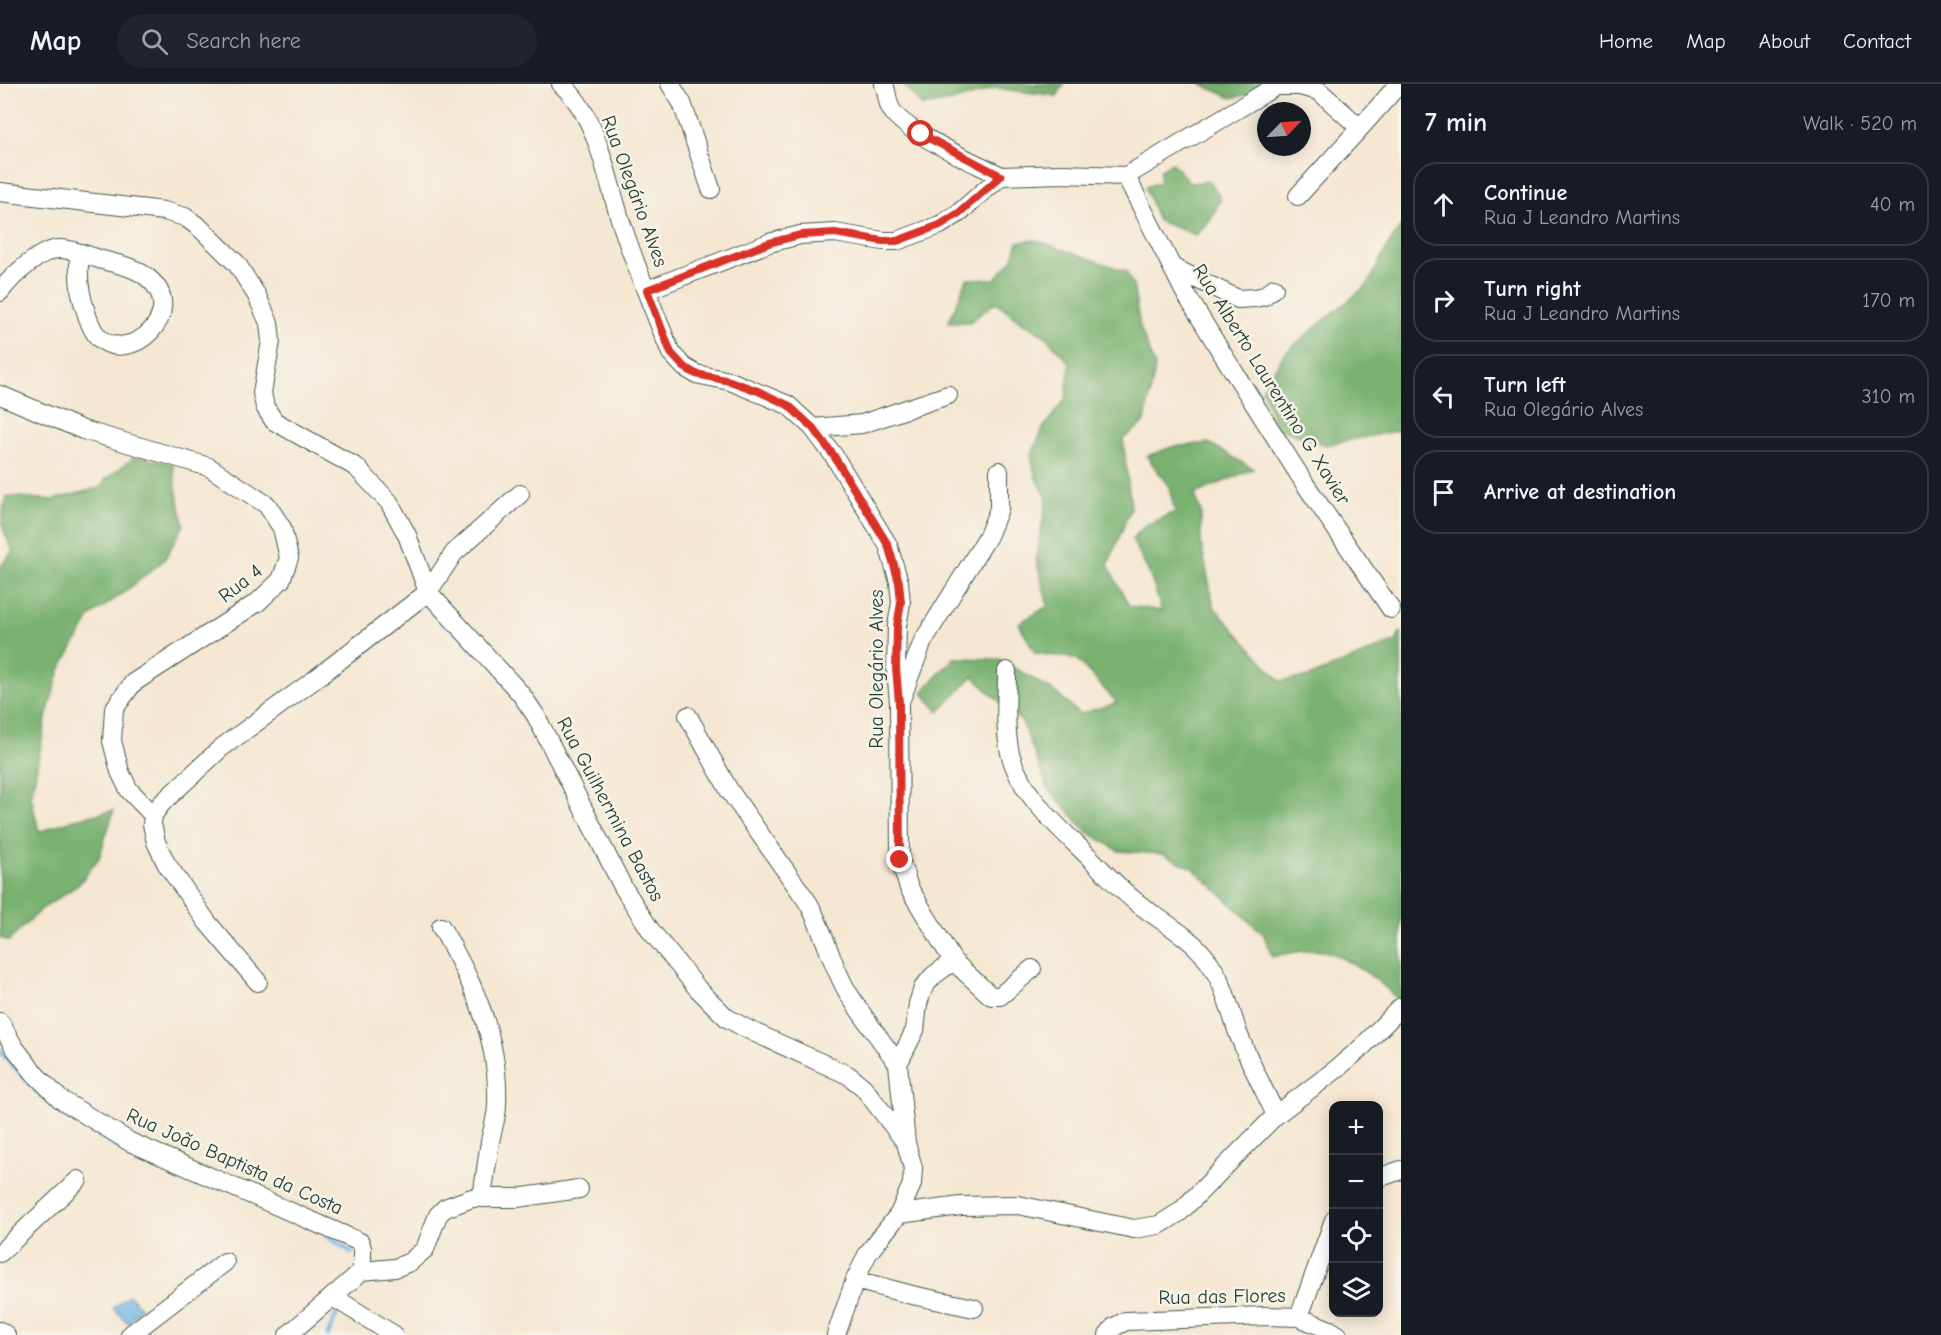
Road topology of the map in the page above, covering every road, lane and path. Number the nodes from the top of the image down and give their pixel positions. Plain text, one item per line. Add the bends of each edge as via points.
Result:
1 (561, 84) edge
2 (670, 84) edge
3 (1399, 84) edge
4 (882, 87) edge
5 (1360, 128) junction
6 (1001, 176) junction
7 (1126, 176) junction
8 (711, 189) dead end
9 (0, 192) edge
10 (1298, 196) dead end
11 (80, 254) junction
12 (1172, 267) junction
13 (1274, 288) dead end
14 (647, 290) junction
15 (0, 292) edge
16 (0, 395) edge
17 (948, 395) dead end
18 (813, 428) junction
19 (999, 471) dead end
20 (520, 494) dead end
21 (428, 592) junction
22 (1391, 609) dead end
23 (1007, 671) dead end
24 (899, 703) junction
25 (688, 716) dead end
26 (153, 815) junction
27 (441, 927) dead end
28 (952, 961) junction
29 (1032, 969) dead end
30 (258, 982) dead end
31 (1401, 1007) edge
32 (0, 1022) edge
33 (898, 1064) junction
34 (1276, 1115) junction
35 (906, 1143) junction
36 (1401, 1170) edge
37 (1383, 1176) edge
38 (78, 1180) dead end
39 (579, 1189) dead end
40 (482, 1197) junction
41 (899, 1214) junction
42 (1329, 1234) edge
43 (0, 1253) edge
44 (225, 1262) dead end
45 (362, 1271) junction
46 (855, 1280) junction
47 (333, 1297) junction
48 (974, 1308) dead end
49 (1299, 1317) junction
50 (0, 1331) edge
51 (6, 1335) edge
52 (130, 1335) edge
53 (288, 1335) edge
54 (394, 1335) edge
55 (836, 1335) edge
56 (1108, 1335) edge
57 (1338, 1335) edge

1 - 14 street, Rua Olegário Alves via 579,103 595,138
2 - 8 street via 682,103
3 - 5 street
4 - 6 street via 900,120
5 - 7 street via 1319,91 1276,86
5 - 10 street
6 - 7 street
6 - 14 street via 940,225 897,241 835,233 800,235
7 - 12 street, Rua Alberto Laurentino G Xavier
9 - 21 street via 164,211 199,227 237,264 269,323 272,341 262,393 265,407 274,421 356,467 389,502 407,535
11 - 11 street via 80,294 98,337 126,345 157,327 162,308 160,295 150,279 128,267
11 - 15 street via 56,249 43,254
12 - 13 street via 1238,299 1264,296
12 - 22 street, Rua Alberto Laurentino G Xavier via 1305,484
14 - 18 street, Rua Olegário Alves via 671,353 684,367 788,405
16 - 26 street, Rua 4 via 83,430 209,467 267,505 282,528 289,558 281,580 258,602 133,683 114,709 112,741 120,772 129,790
17 - 18 street via 862,424
18 - 24 street, Rua Olegário Alves via 888,545 901,603 896,668
19 - 24 street via 999,509 988,536 923,640
20 - 21 street via 454,554
21 - 26 street via 221,748
21 - 35 street, Rua Guilhermina Bastos via 522,694 623,887 651,931 698,989 727,1018 848,1074 864,1088
23 - 34 street via 1007,728 1010,753 1018,773 1051,819 1135,901 1206,957 1220,980 1239,1035
24 - 28 street, Rua Olegário Alves via 900,860 909,888
25 - 33 street via 729,790 809,904 847,991
26 - 30 street via 156,842 166,862 207,922
27 - 40 street via 479,1001 497,1084 497,1108
28 - 29 street, Rua Olegário Alves via 995,997
28 - 33 street via 923,988 915,1030
31 - 34 street via 1362,1048
32 - 45 street, Rua João Baptista da Costa via 35,1074 60,1099 130,1142 360,1242
33 - 35 street
34 - 41 street via 1180,1212 1159,1225 1134,1229 1018,1205 961,1206
35 - 41 street, Rua Guilhermina Bastos via 913,1168 912,1184
36 - 37 street
38 - 43 street
39 - 40 street via 517,1198
40 - 45 street via 445,1208 438,1215 425,1250 410,1262 395,1269
41 - 46 street, Rua Guilhermina Bastos via 868,1253
42 - 49 street
44 - 52 street
45 - 47 street
46 - 48 street
46 - 55 street, Rua Guilhermina Bastos
47 - 53 street
47 - 54 street
49 - 56 street, Rua das Flores via 1126,1321
49 - 57 street, Rua das Flores
50 - 51 street

